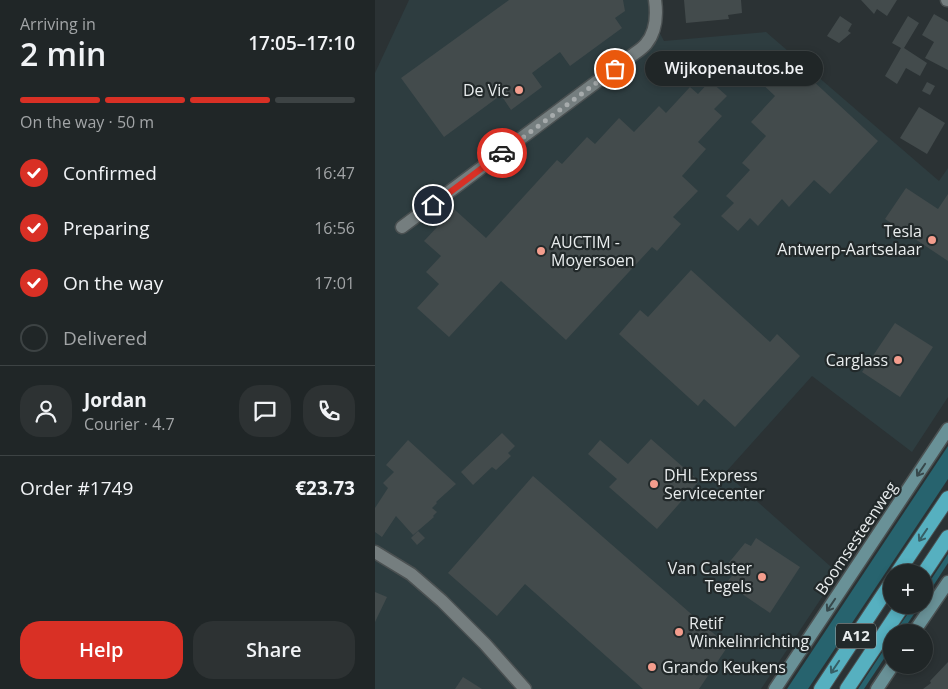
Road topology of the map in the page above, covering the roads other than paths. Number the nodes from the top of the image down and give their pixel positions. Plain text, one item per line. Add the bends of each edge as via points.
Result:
1 (655, 0) edge
2 (403, 228) dead end
3 (948, 429) edge
4 (948, 498) edge
5 (948, 537) edge
6 (375, 552) edge
7 (903, 564) edge
8 (930, 564) edge
9 (948, 582) edge
10 (883, 595) edge
11 (897, 614) edge
12 (919, 624) edge
13 (887, 674) edge
14 (525, 689) edge
15 (775, 689) edge
16 (821, 689) edge
17 (847, 689) edge
18 (877, 689) edge

1 - 2 street via 657,15 646,44
3 -> 15 main road, Boomsesteenweg
4 -> 7 highway
5 - 8 highway
6 - 14 street via 411,574 442,601
9 - 12 main road
10 -> 16 highway, A12
11 - 17 highway, A12
13 - 18 main road

